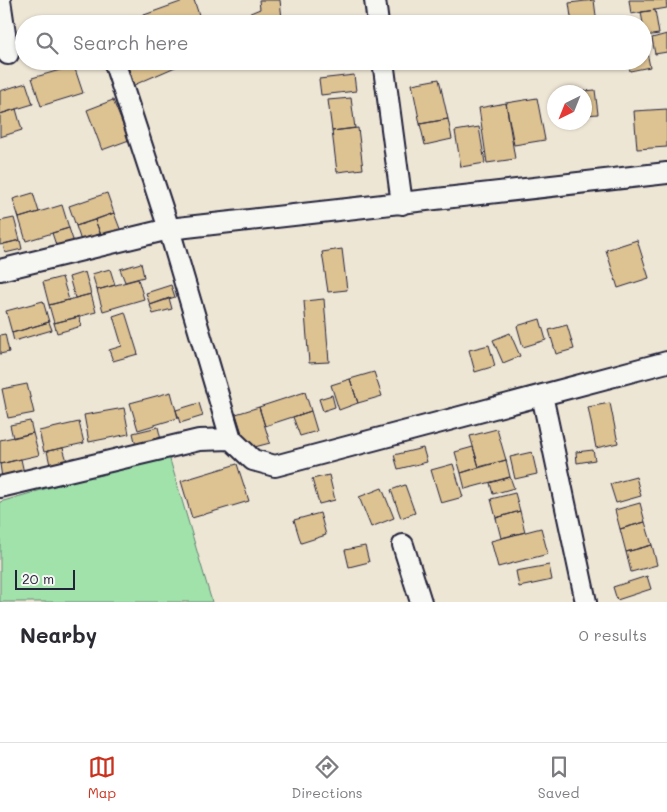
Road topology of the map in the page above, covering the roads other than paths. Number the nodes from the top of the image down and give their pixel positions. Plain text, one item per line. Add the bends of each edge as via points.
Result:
1 (0, 0) edge
2 (375, 0) edge
3 (377, 15) edge
4 (11, 54) edge
5 (117, 70) edge
6 (384, 70) edge
7 (667, 173) edge
8 (402, 204) junction
9 (169, 229) junction
10 (0, 270) edge
11 (667, 362) edge
12 (542, 395) junction
13 (232, 438) junction
14 (0, 487) edge
15 (403, 545) dead end
16 (421, 602) edge
17 (586, 602) edge

1 - 4 street
2 - 3 street
5 - 9 street
6 - 8 street
7 - 8 street
8 - 9 street
9 - 10 street
9 - 13 street
11 - 12 street
12 - 13 street via 275,466 253,460
12 - 17 street
13 - 14 street via 199,440
15 - 16 street

